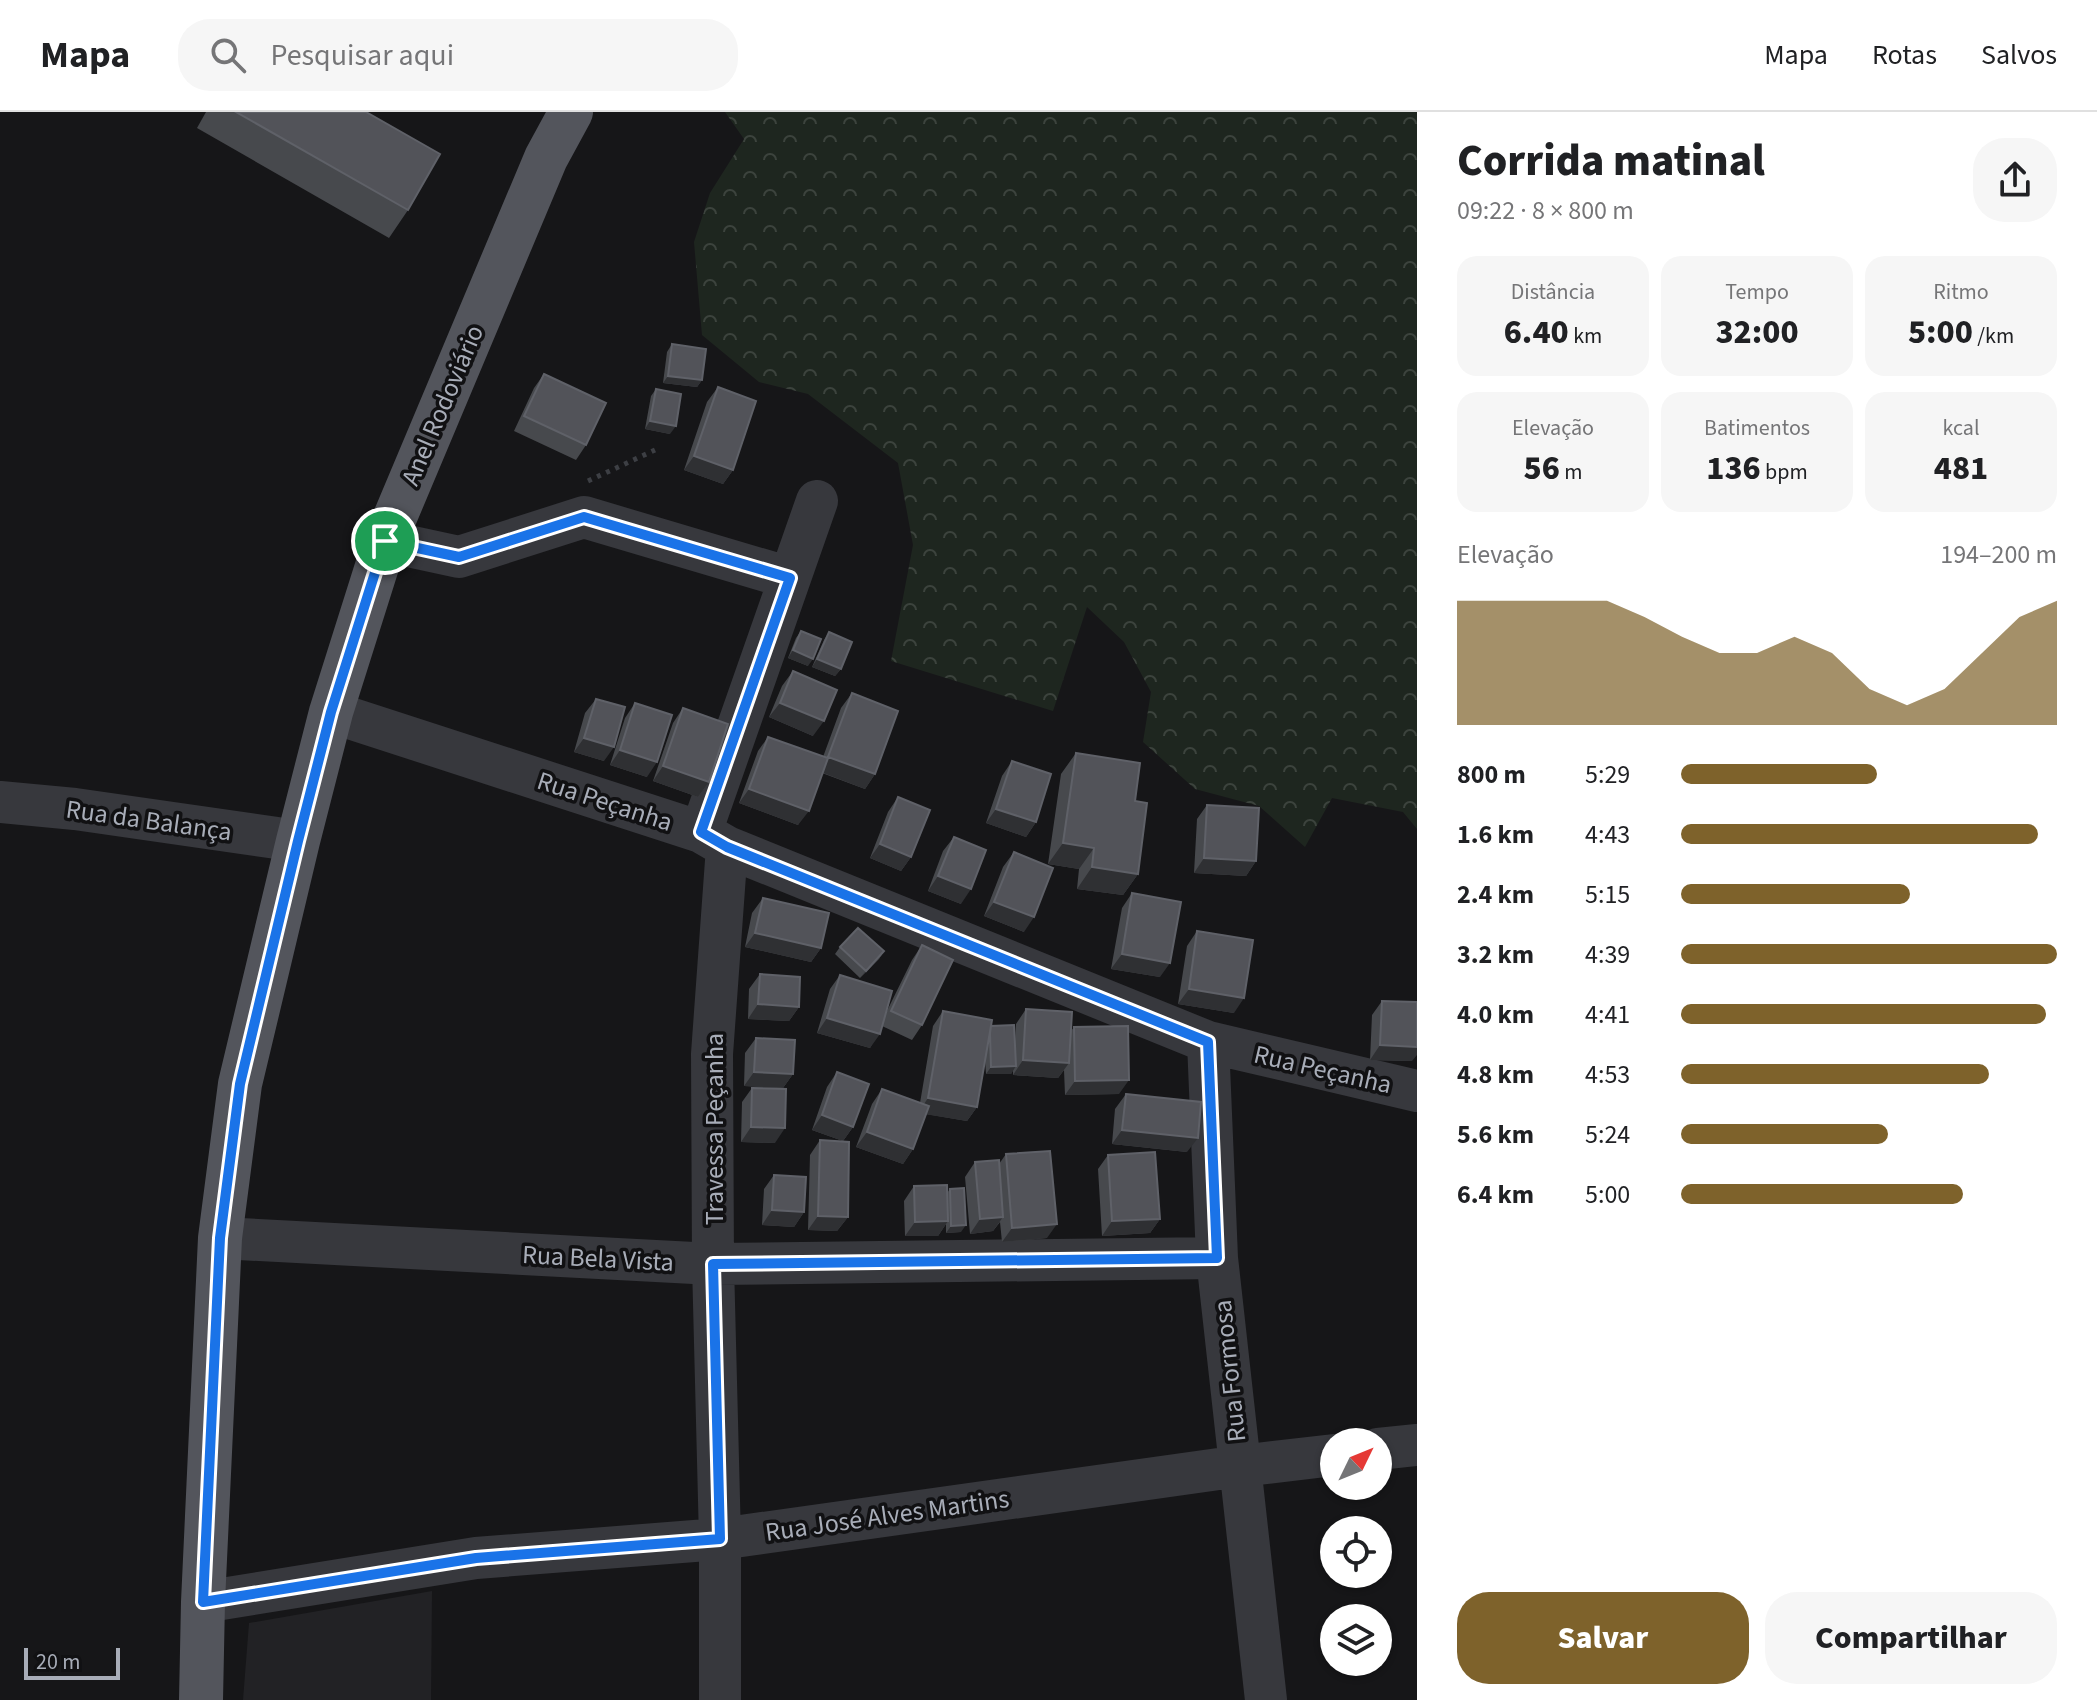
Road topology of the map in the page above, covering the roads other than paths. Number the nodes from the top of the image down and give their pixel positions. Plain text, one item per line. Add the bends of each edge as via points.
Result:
1 (571, 112) edge
2 (817, 501) dead end
3 (385, 541) junction
4 (790, 578) junction
5 (331, 712) junction
6 (0, 802) edge
7 (714, 840) junction
8 (298, 841) junction
9 (1208, 1042) junction
10 (1417, 1091) edge
11 (220, 1238) junction
12 (1217, 1258) junction
13 (713, 1264) junction
14 (1417, 1445) edge
15 (1392, 1448) edge
16 (1320, 1457) edge
17 (1240, 1466) junction
18 (720, 1539) junction
19 (203, 1602) junction
20 (201, 1700) edge
21 (720, 1700) edge
22 (1266, 1700) edge

1 - 3 main road, Anel Rodoviário via 546,158
2 - 4 street, Travessa Peçanha
3 - 4 street via 459,557 584,517
3 - 5 main road, Anel Rodoviário
4 - 7 street, Travessa Peçanha
5 - 7 street, Rua Peçanha
5 - 8 main road, Anel Rodoviário
6 - 8 street, Rua da Balança
7 - 9 street, Rua Peçanha
7 - 13 street, Travessa Peçanha
8 - 11 main road, Anel Rodoviário via 240,1084
9 - 10 street, Rua Peçanha
9 - 12 street, Rua Formosa
11 - 13 street, Rua Bela Vista
11 - 19 main road, Anel Rodoviário
12 - 13 street, Rua Bela Vista
12 - 17 street, Rua Formosa
13 - 18 street, Travessa Peçanha
14 - 15 street
16 - 17 street, Rua José Alves Martins
17 - 18 street, Rua José Alves Martins
17 - 22 street, Rua Formosa
18 - 19 street, Rua José Alves Martins via 476,1558
18 - 21 street, Travessa Peçanha
19 - 20 main road, Anel Rodoviário

